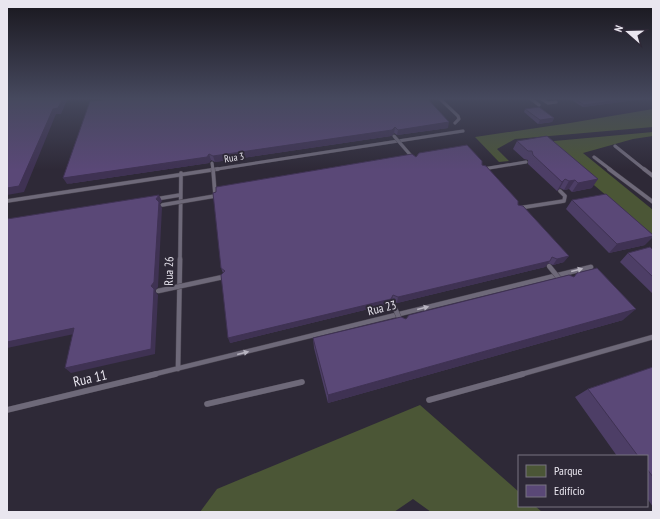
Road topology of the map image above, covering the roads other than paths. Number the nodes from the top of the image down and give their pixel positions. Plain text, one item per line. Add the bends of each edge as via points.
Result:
1 (463, 131) dead end
2 (394, 136) dead end
3 (615, 146) dead end
4 (594, 157) dead end
5 (414, 160) edge
6 (526, 162) dead end
7 (212, 163) dead end
8 (482, 170) edge
9 (181, 173) junction
10 (653, 176) edge
11 (560, 191) dead end
12 (180, 195) junction
13 (150, 200) edge
14 (7, 202) edge
15 (653, 202) edge
16 (162, 205) dead end
17 (516, 209) edge
18 (549, 266) edge
19 (591, 267) dead end
20 (223, 277) edge
21 (564, 285) edge
22 (158, 291) dead end
23 (393, 304) dead end
24 (402, 326) edge
25 (653, 337) edge
26 (178, 369) junction
27 (302, 382) dead end
28 (429, 400) dead end
29 (207, 404) dead end
30 (7, 410) edge

1 - 9 lane, Rua 3
2 - 5 lane, bridge
3 - 10 lane
4 - 15 lane
6 - 8 lane
7 - 16 lane, bridge via 215,194
9 - 12 lane, Rua 26
9 - 14 lane, Rua 3
11 - 17 lane via 566,196 564,201
12 - 13 lane
12 - 26 lane, Rua 26
18 - 21 lane, bridge
26 -> 19 lane, Rua 23
20 - 22 lane, bridge
23 - 24 lane, bridge
25 - 28 lane
26 - 30 lane, Rua 11
27 - 29 lane

